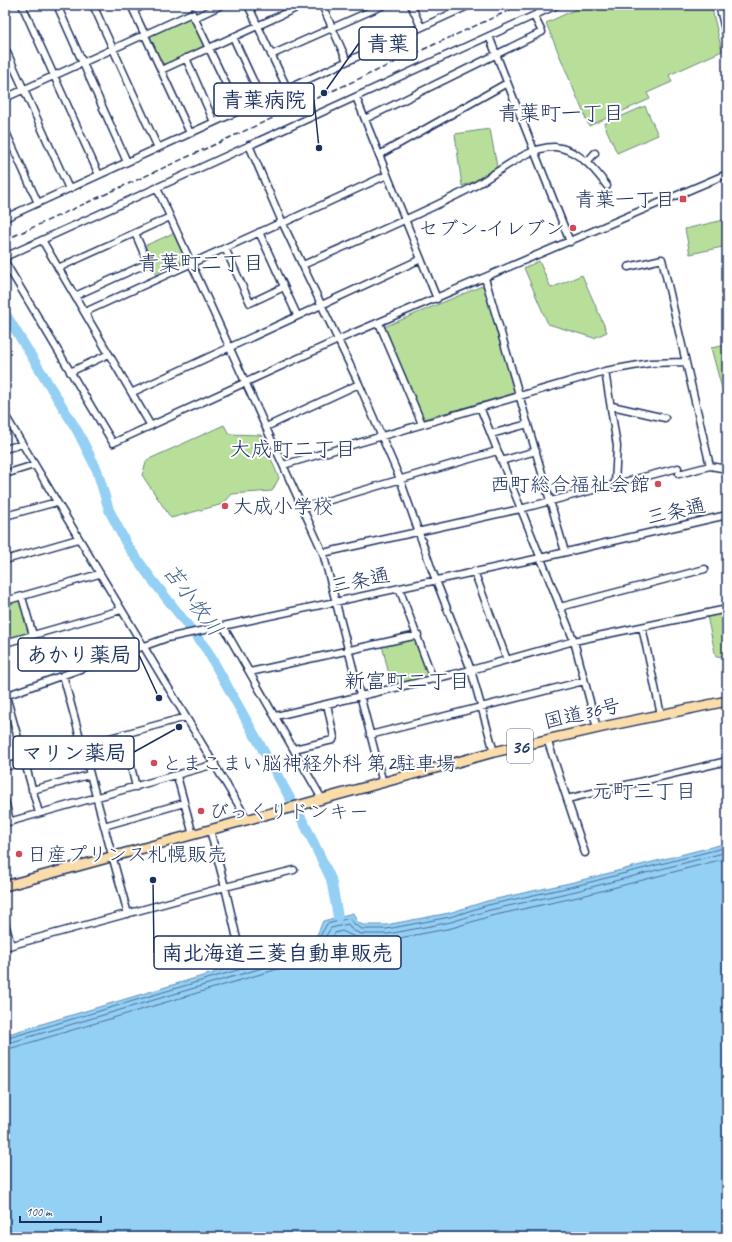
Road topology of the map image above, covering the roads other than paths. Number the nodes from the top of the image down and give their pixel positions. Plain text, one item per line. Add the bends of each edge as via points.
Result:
1 (22, 5) edge
2 (57, 5) edge
3 (93, 5) edge
4 (145, 5) edge
5 (222, 5) edge
6 (248, 5) edge
7 (303, 5) edge
8 (322, 5) edge
9 (384, 5) edge
10 (411, 5) edge
11 (470, 5) edge
12 (557, 5) edge
13 (719, 5) edge
14 (132, 8) edge
15 (534, 16) junction
16 (194, 18) junction
17 (257, 26) junction
18 (421, 27) junction
19 (332, 28) junction
20 (145, 34) junction
21 (489, 36) junction
22 (233, 37) junction
23 (727, 38) edge
24 (5, 48) edge
25 (209, 48) junction
26 (113, 49) junction
27 (496, 54) junction
28 (271, 55) junction
29 (186, 58) junction
30 (347, 61) junction
31 (83, 63) junction
32 (161, 70) junction
33 (54, 76) junction
34 (508, 83) junction
35 (287, 88) junction
36 (24, 90) junction
37 (356, 97) junction
38 (5, 98) edge
39 (262, 100) junction
40 (238, 111) junction
41 (365, 120) junction
42 (214, 122) junction
43 (5, 130) edge
44 (190, 133) junction
45 (249, 145) junction
46 (158, 148) junction
47 (534, 151) junction
48 (595, 153) dead end
49 (379, 155) junction
50 (127, 162) junction
51 (587, 162) junction
52 (727, 174) edge
53 (99, 175) junction
54 (387, 175) junction
55 (607, 186) dead end
56 (157, 188) junction
57 (69, 189) junction
58 (38, 203) junction
59 (6, 215) edge
60 (170, 217) junction
61 (405, 219) junction
62 (283, 222) junction
63 (259, 232) junction
64 (135, 233) junction
65 (42, 240) junction
66 (570, 242) junction
67 (225, 248) junction
68 (421, 259) junction
69 (192, 263) junction
70 (303, 266) junction
71 (58, 268) junction
72 (628, 268) dead end
73 (485, 278) junction
74 (284, 287) junction
75 (75, 296) junction
76 (437, 299) junction
77 (322, 304) junction
78 (85, 312) junction
79 (297, 315) junction
80 (379, 323) junction
81 (339, 340) junction
82 (230, 346) junction
83 (109, 354) junction
84 (685, 362) junction
85 (605, 371) junction
86 (70, 372) junction
87 (246, 382) junction
88 (359, 384) junction
89 (132, 392) junction
90 (520, 395) junction
91 (612, 406) junction
92 (480, 407) junction
93 (5, 415) edge
94 (665, 418) dead end
95 (422, 424) junction
96 (528, 424) junction
97 (152, 426) junction
98 (266, 427) junction
99 (491, 434) junction
100 (382, 436) junction
101 (22, 444) junction
102 (5, 449) edge
103 (536, 450) junction
104 (498, 451) junction
105 (501, 460) junction
106 (34, 465) junction
107 (283, 465) junction
108 (710, 466) junction
109 (727, 469) edge
110 (5, 474) edge
111 (400, 479) junction
112 (615, 484) junction
113 (550, 501) junction
114 (57, 502) junction
115 (303, 508) junction
116 (520, 508) junction
117 (727, 515) edge
118 (5, 516) edge
119 (419, 531) junction
120 (78, 539) junction
121 (323, 552) junction
122 (565, 552) junction
123 (540, 558) junction
124 (5, 560) edge
125 (704, 569) dead end
126 (474, 572) junction
127 (100, 574) junction
128 (436, 580) junction
129 (399, 588) junction
130 (22, 597) junction
131 (5, 601) edge
132 (336, 601) junction
133 (560, 607) junction
134 (727, 609) edge
135 (121, 610) junction
136 (223, 626) junction
137 (642, 627) junction
138 (33, 635) junction
139 (418, 635) junction
140 (574, 641) junction
141 (5, 643) edge
142 (143, 646) junction
143 (348, 650) junction
144 (507, 660) junction
145 (471, 670) junction
146 (250, 672) junction
147 (63, 675) junction
148 (433, 679) junction
149 (584, 681) junction
150 (5, 695) edge
151 (360, 696) junction
152 (727, 701) edge
153 (327, 704) junction
154 (482, 707) junction
155 (661, 715) junction
156 (276, 716) junction
157 (186, 717) junction
158 (597, 728) junction
159 (123, 734) junction
160 (370, 735) junction
161 (548, 739) junction
162 (82, 746) junction
163 (294, 750) junction
164 (494, 752) junction
165 (25, 761) junction
166 (727, 761) edge
167 (215, 764) junction
168 (5, 767) edge
169 (90, 775) junction
170 (177, 776) junction
171 (383, 783) junction
172 (136, 786) junction
173 (32, 790) junction
174 (96, 798) junction
175 (567, 799) junction
176 (318, 800) junction
177 (5, 801) edge
178 (184, 803) junction
179 (39, 813) junction
180 (247, 820) junction
181 (8, 822) edge
182 (104, 826) junction
183 (210, 830) junction
184 (193, 835) junction
185 (585, 853) dead end
186 (113, 856) junction
187 (294, 870) dead end
188 (5, 886) edge
189 (225, 888) junction
190 (128, 914) junction
191 (5, 923) edge
192 (237, 939) dead end
193 (8, 946) edge

1 - 33 street
2 - 31 street
3 - 26 street
4 - 14 street
5 - 16 street
6 - 17 street
7 - 17 street
8 - 19 street
9 - 19 street
10 - 18 street
11 - 18 street
12 - 15 street
13 - 23 street
14 - 20 street
15 - 21 street
15 - 27 street via 542,32
16 - 20 street via 192,13
16 - 25 street
17 - 22 street
17 - 28 street
18 - 30 street
19 - 28 street
19 - 30 street
20 - 26 street
20 - 32 street
21 - 27 street
21 - 37 street
22 - 25 street
22 - 39 street
24 - 36 street
25 - 29 street
25 - 40 street
26 - 31 street
26 - 46 street
27 - 34 street
27 - 41 street
28 - 35 street
29 - 32 street
29 - 42 street
30 - 35 street
31 - 33 street
31 - 50 street
32 - 44 street
33 - 36 street
33 - 53 street
34 - 47 street
34 - 49 street
35 - 39 street
36 - 38 street
36 - 57 street
37 - 41 street
37 - 45 street
39 - 40 street
40 - 42 street
41 - 49 street
42 - 44 street
43 - 58 street
44 - 46 street
45 - 56 street
45 - 62 street
46 - 50 street
47 - 51 street via 563,148
47 - 61 street via 470,189
47 - 66 street
48 - 51 street
49 - 54 street
50 - 53 street
51 - 55 street
52 - 66 street
53 - 57 street
54 - 61 street
54 - 62 street
56 - 60 street
56 - 65 street
57 - 58 street
58 - 59 street
60 - 64 street
60 - 69 street
61 - 68 street
61 - 70 street
62 - 63 street
62 - 70 street
63 - 67 street
63 - 74 street
64 - 71 street
64 - 75 street via 148,263
65 - 71 street
65 - 86 street via 7,256 5,262
66 - 73 street
67 - 69 street
67 - 74 street via 250,302
68 - 76 street
68 - 77 street
69 - 78 street
69 - 82 street
70 - 77 street
71 - 75 street
72 - 84 street via 662,259
73 - 76 street
73 - 90 street
74 - 79 street
75 - 78 street
76 - 80 street
77 - 79 street
77 - 81 street
78 - 83 street
79 - 82 street
80 - 81 street
80 - 95 street
81 - 87 street
81 - 88 street
82 - 87 street
82 - 89 street
83 - 86 street
83 - 89 street
84 - 85 street via 650,363
84 - 108 street
85 - 90 street
85 - 91 street
86 - 97 street via 113,443
87 - 97 street
87 - 98 street
88 - 98 street
88 - 100 street
89 - 97 street
90 - 92 street
90 - 96 street
91 - 94 street
91 - 112 street via 617,446
92 - 95 street
92 - 99 street
93 - 101 street
95 - 100 street
96 - 99 street
96 - 103 street
98 - 107 street
99 - 104 street
100 - 107 street
100 - 111 street
101 - 102 street
101 - 106 street
103 - 105 street
103 - 113 street
104 - 105 street
104 - 111 street
105 - 116 street
106 - 110 street
106 - 114 street
107 - 115 street
108 - 109 street
108 - 112 street
111 - 115 street
111 - 119 street
112 - 113 street
113 - 116 street
113 - 122 street
114 - 118 street
114 - 120 street
115 - 121 street
116 - 119 street
116 - 123 street
117 - 122 street, 三条通
119 - 121 street
119 - 128 street
120 - 124 street
120 - 127 street
121 - 132 street
122 - 123 street, 三条通
123 - 126 street, 三条通
123 - 133 street
125 - 133 street
126 - 128 street, 三条通
126 - 144 street
127 - 130 street
127 - 135 street
128 - 129 street, 三条通
128 - 145 street
129 - 132 street, 三条通
129 - 139 street
130 - 131 street
130 - 138 street
132 - 136 street, 三条通
132 - 143 street
133 - 140 street
134 - 137 street
135 - 138 street
135 - 142 street
136 - 142 street, 三条通 via 166,638
136 - 146 street
137 - 140 street
137 - 155 street
138 - 141 street
139 - 143 street
139 - 148 street
140 - 144 street
140 - 149 street
142 - 147 street, 三条通
142 - 157 street
143 - 146 street
143 - 151 street
144 - 145 street
145 - 148 street
145 - 154 street
146 - 156 street
147 - 150 street, 三条通
147 - 162 street
148 - 151 street
149 - 154 street
149 - 158 street
150 - 165 street
151 - 153 street
151 - 160 street
152 - 155 highway, 国道36号 / 36
153 - 156 street
153 - 163 street via 333,740
154 - 160 street
154 - 164 street
155 - 158 highway, 国道36号 / 36
156 - 163 street
157 - 159 street
157 - 167 street
158 - 161 highway, 国道36号 / 36
159 - 162 street
159 - 172 street
160 - 171 street
161 - 164 highway, 国道36号 / 36
161 - 175 street
162 - 165 street
162 - 169 street
163 - 176 street
164 - 171 highway, 国道36号 / 36
165 - 168 street
165 - 173 street
166 - 175 street
167 - 170 street
167 - 180 street
169 - 173 street
169 - 174 street
170 - 172 street
170 - 178 street
171 - 176 highway, 国道36号 / 36
172 - 174 street
173 - 179 street
174 - 179 street
174 - 182 street
175 - 185 street
176 - 180 highway, 国道36号 / 36
177 - 181 street
178 - 182 street
178 - 184 street
179 - 181 street
180 - 183 highway, 国道36号 / 36
182 - 186 street
183 - 184 highway, 国道36号 / 36
183 - 189 street
184 - 186 highway, 国道36号 / 36
186 - 188 highway, 国道36号 / 36
186 - 190 street
187 - 189 street
189 - 190 street
189 - 192 street
190 - 193 street
191 - 193 street

